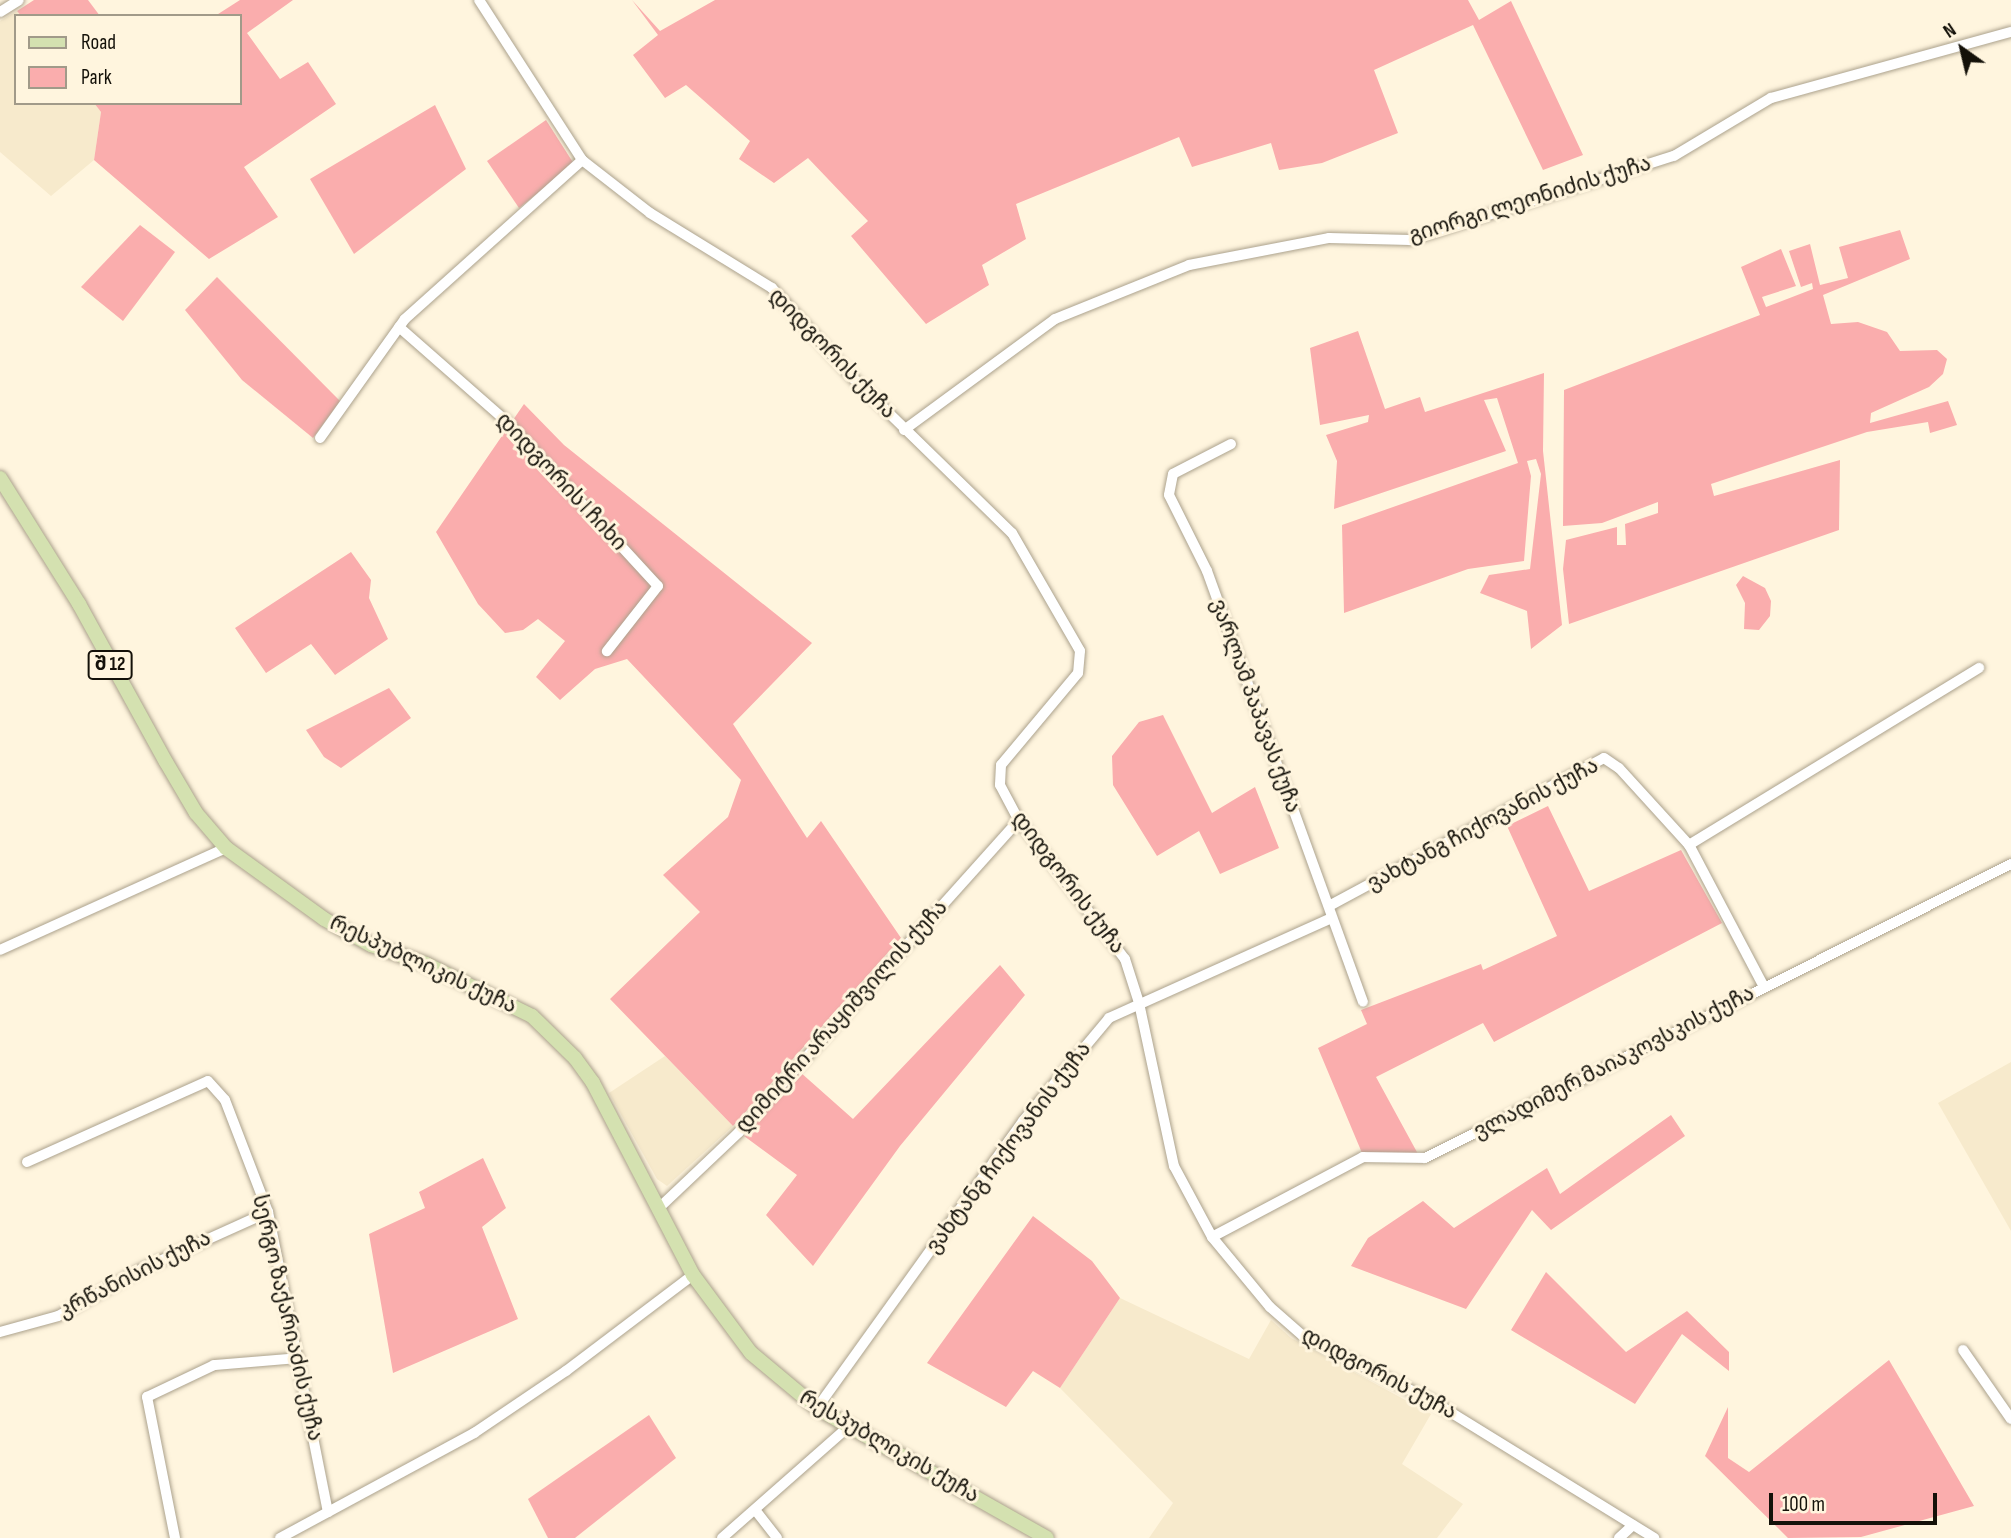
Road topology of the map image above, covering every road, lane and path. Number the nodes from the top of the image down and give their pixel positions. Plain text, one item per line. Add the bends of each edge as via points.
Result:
1 (19, 0) edge
2 (479, 0) edge
3 (0, 12) edge
4 (2011, 32) edge
5 (582, 160) junction
6 (399, 327) junction
7 (904, 430) junction
8 (320, 438) dead end
9 (1231, 444) dead end
10 (0, 478) edge
11 (607, 651) dead end
12 (1979, 668) dead end
13 (1019, 820) junction
14 (1689, 845) junction
15 (226, 848) junction
16 (2011, 864) edge
17 (1329, 906) junction
18 (1331, 918) junction
19 (0, 950) edge
20 (1764, 987) junction
21 (1363, 1002) dead end
22 (1139, 1003) junction
23 (27, 1162) dead end
24 (659, 1208) junction
25 (268, 1212) junction
26 (1212, 1237) junction
27 (693, 1275) junction
28 (0, 1332) edge
29 (1963, 1350) dead end
30 (299, 1358) junction
31 (817, 1408) junction
32 (2011, 1419) edge
33 (848, 1427) junction
34 (756, 1511) junction
35 (328, 1512) junction
36 (1633, 1525) junction
37 (175, 1538) edge
38 (280, 1538) edge
39 (722, 1538) edge
40 (777, 1538) edge
41 (1046, 1538) edge
42 (1619, 1538) edge
43 (1654, 1538) edge

1 - 3 street
2 - 5 street, დიდგორის ქუჩა
4 - 7 street, გიორგი ლეონიძის ქუჩა via 1771,98 1674,156 1410,240 1329,238 1189,265 1055,319
5 - 6 street
5 - 7 street, დიდგორის ქუჩა via 650,213 772,288
6 - 8 street
6 - 11 street, დიდგორის I ჩიხი via 507,422 658,586
7 - 13 street, დიდგორის ქუჩა via 1012,533 1080,651 1078,673 1001,765 1000,785
9 - 17 street, ვარლამ პაპავას ქუჩა via 1173,474 1169,495 1207,571 1251,703
10 - 15 main road, რესპუბლიკის ქუჩა / შ 12 via 79,604 184,793
12 - 14 street
13 - 22 street, დიდგორის ქუჩა via 1114,939
13 - 24 street, დიმიტრი არაყიშვილის ქუჩა via 739,1132
14 - 17 street, ვახტანგ ჩიქოვანის ქუჩა via 1619,768 1604,758
14 - 20 street
15 - 19 street
15 - 24 main road, რესპუბლიკის ქუჩა via 324,919 371,945 426,964 533,1016 593,1083
16 - 20 street, ვლადიმერ მაიაკოვსკის ქუჩა
17 - 18 street, ვარლამ პაპავას ქუჩა
18 - 21 street, ვარლამ პაპავას ქუჩა
18 - 22 street, ვახტანგ ჩიქოვანის ქუჩა
20 - 26 street, ვლადიმერ მაიაკოვსკის ქუჩა via 1425,1158 1363,1157
22 - 26 street, დიდგორის ქუჩა via 1174,1166
22 - 31 street, ვახტანგ ჩიქოვანის ქუჩა via 1109,1018 1023,1121
23 - 25 street, სერგო ზაქარიაძის ქუჩა via 208,1082 225,1100
24 - 27 main road, რესპუბლიკის ქუჩა
25 - 28 street, კრწანისის ქუჩა via 153,1264 58,1316
25 - 30 street, სერგო ზაქარიაძის ქუჩა
26 - 36 street, დიდგორის ქუჩა via 1270,1307 1303,1336 1434,1402
27 - 31 main road, რესპუბლიკის ქუჩა via 751,1353
27 - 35 street via 566,1371 474,1433
29 - 32 street
30 - 35 street, სერგო ზაქარიაძის ქუჩა
30 - 37 street via 214,1364 147,1397
31 - 33 main road, რესპუბლიკის ქუჩა
33 - 34 street
33 - 41 main road, რესპუბლიკის ქუჩა
34 - 39 street
34 - 40 street
35 - 38 street
36 - 42 street
36 - 43 street, დიდგორის ქუჩა

